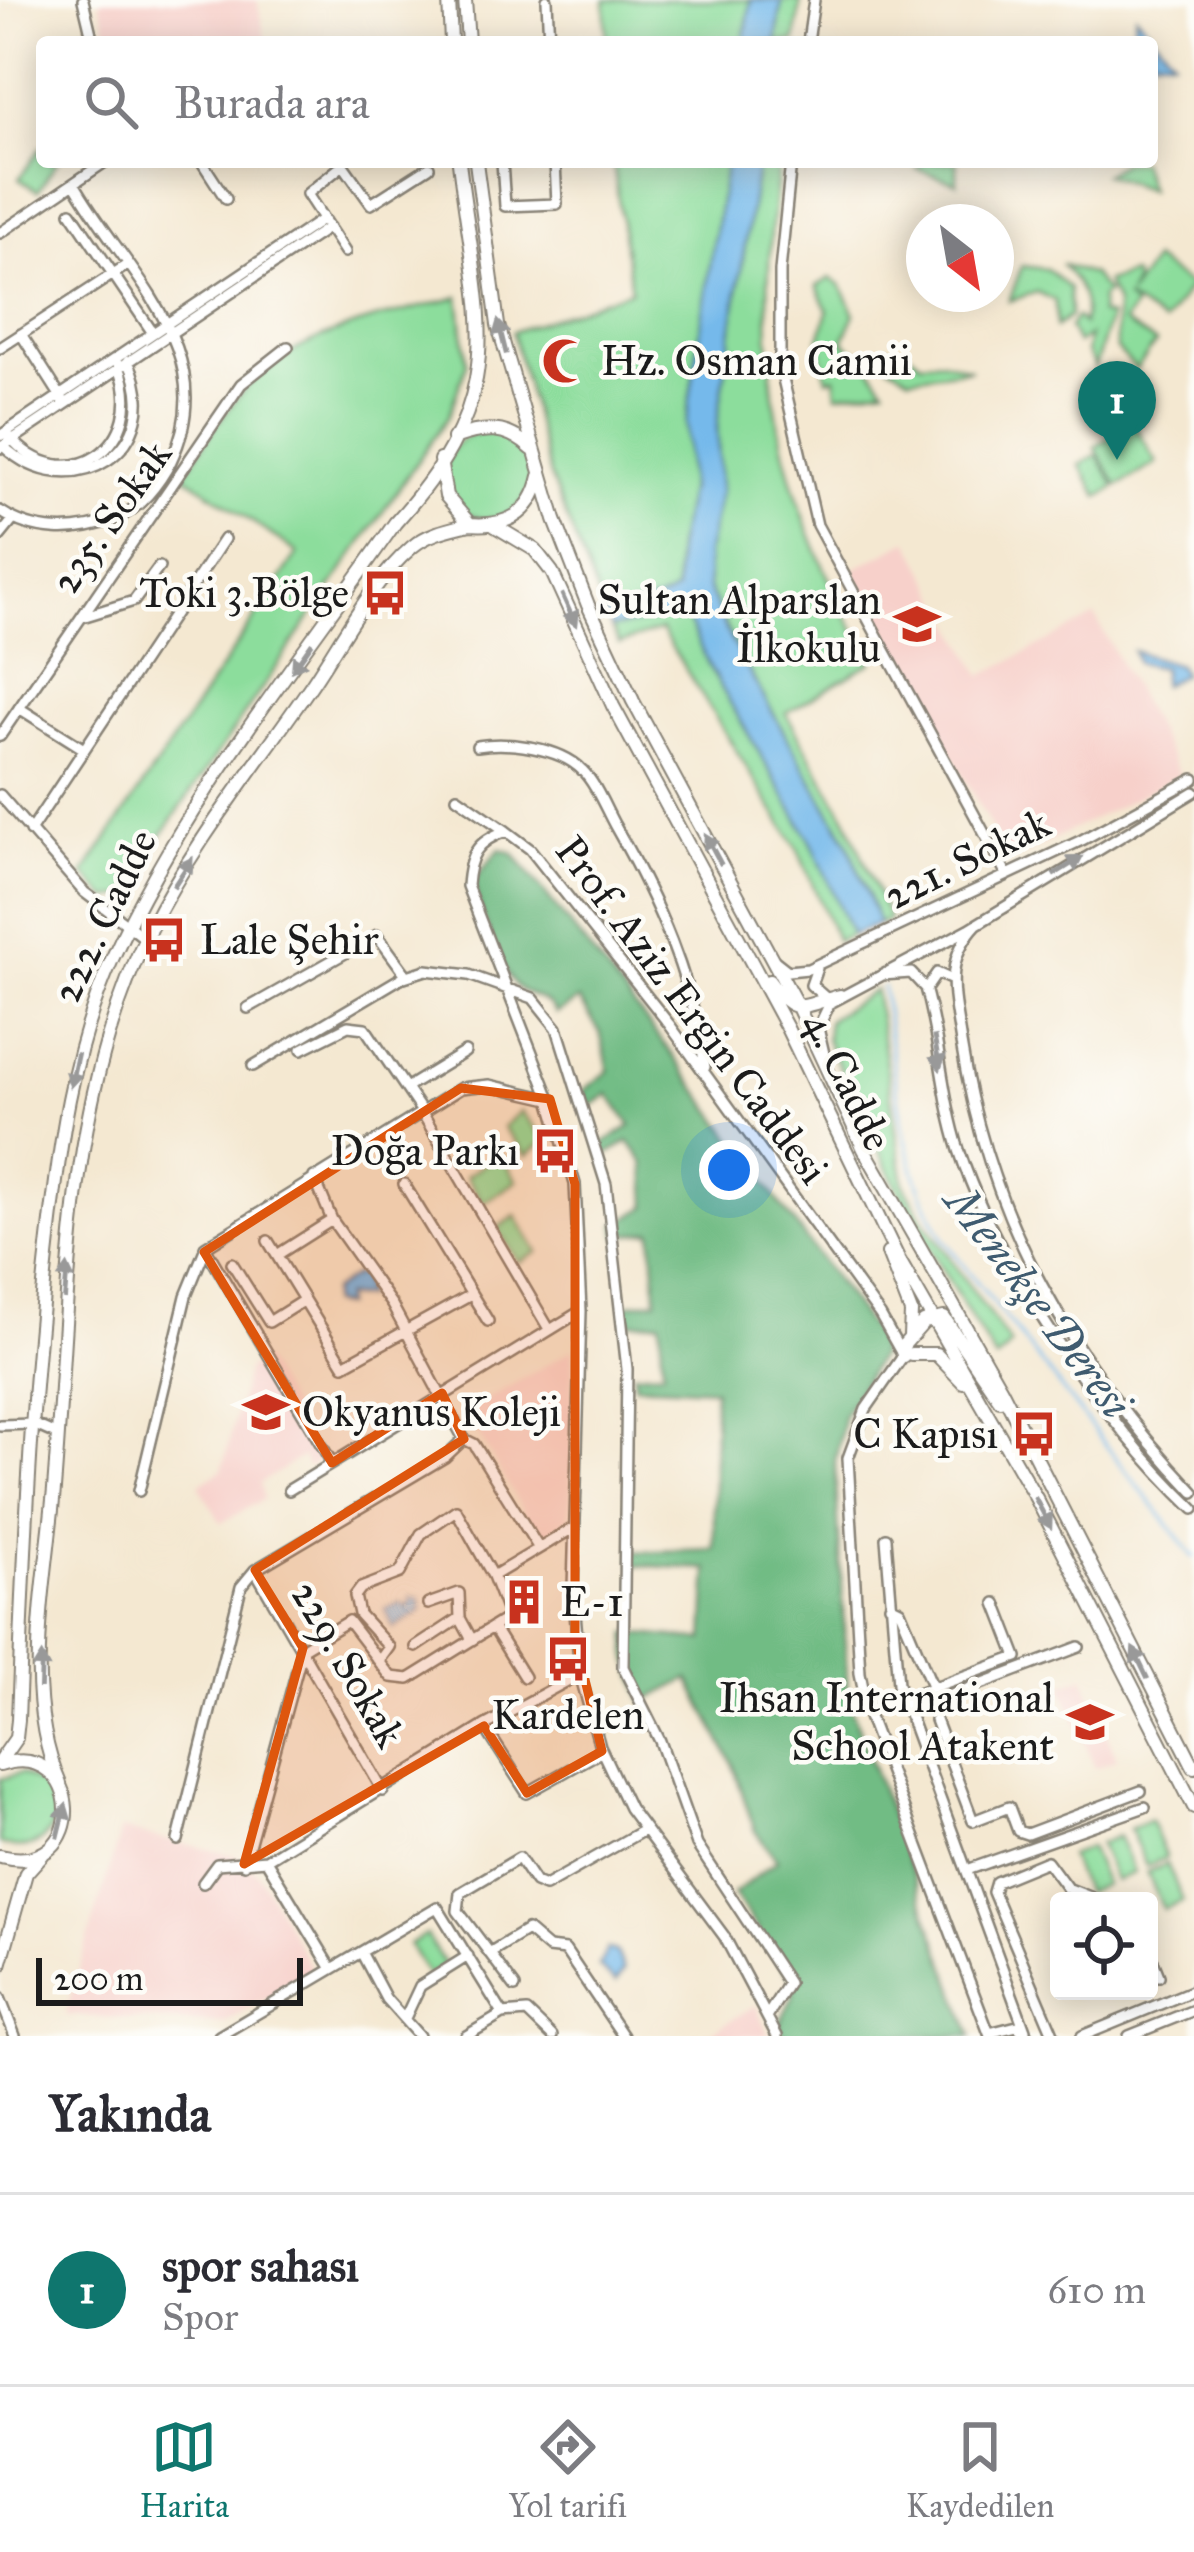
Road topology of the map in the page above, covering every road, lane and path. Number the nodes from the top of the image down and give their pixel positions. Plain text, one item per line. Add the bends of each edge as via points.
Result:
1 (83, 0) edge
2 (449, 0) edge
3 (465, 0) edge
4 (547, 0) edge
5 (814, 0) edge
6 (92, 36) edge
7 (451, 36) edge
8 (468, 36) edge
9 (549, 36) edge
10 (809, 36) edge
11 (95, 168) edge
12 (206, 168) edge
13 (337, 168) edge
14 (345, 168) edge
15 (427, 168) edge
16 (460, 168) edge
17 (477, 168) edge
18 (502, 168) edge
19 (555, 168) edge
20 (790, 168) edge
21 (74, 183) junction
22 (226, 199) dead end
23 (71, 212) dead end
24 (326, 223) junction
25 (0, 233) edge
26 (345, 252) dead end
27 (128, 265) junction
28 (113, 274) junction
29 (170, 329) junction
30 (21, 334) junction
31 (153, 334) junction
32 (288, 347) dead end
33 (0, 348) edge
34 (122, 361) junction
35 (63, 400) junction
36 (453, 438) junction
37 (3, 440) edge
38 (533, 450) junction
39 (440, 458) junction
40 (540, 475) junction
41 (0, 511) edge
42 (13, 520) junction
43 (470, 524) junction
44 (494, 526) junction
45 (0, 536) edge
46 (224, 539) dead end
47 (159, 567) dead end
48 (81, 617) junction
49 (19, 708) junction
50 (0, 736) edge
51 (477, 746) dead end
52 (84, 749) junction
53 (1194, 779) edge
54 (1194, 792) edge
55 (0, 795) edge
56 (457, 797) dead end
57 (506, 831) junction
58 (30, 832) junction
59 (1006, 873) junction
60 (977, 924) junction
61 (127, 927) junction
62 (146, 939) junction
63 (746, 952) junction
64 (768, 952) junction
65 (821, 963) junction
66 (882, 975) junction
67 (407, 976) junction
68 (952, 984) junction
69 (506, 989) junction
70 (926, 992) junction
71 (834, 998) junction
72 (798, 1007) junction
73 (248, 1008) dead end
74 (302, 1048) dead end
75 (465, 1052) dead end
76 (826, 1065) junction
77 (253, 1066) dead end
78 (705, 1072) junction
79 (406, 1088) junction
80 (550, 1100) junction
81 (420, 1109) junction
82 (314, 1177) junction
83 (404, 1184) dead end
84 (871, 1206) junction
85 (332, 1220) junction
86 (268, 1241) dead end
87 (204, 1252) junction
88 (277, 1255) junction
89 (232, 1262) dead end
90 (941, 1286) junction
91 (469, 1296) junction
92 (304, 1300) junction
93 (580, 1311) junction
94 (937, 1320) junction
95 (488, 1321) dead end
96 (268, 1322) junction
97 (549, 1329) junction
98 (407, 1331) junction
99 (277, 1335) dead end
100 (910, 1336) junction
101 (906, 1355) junction
102 (442, 1393) junction
103 (1011, 1408) junction
104 (988, 1412) junction
105 (33, 1424) junction
106 (0, 1425) edge
107 (58, 1435) junction
108 (464, 1439) junction
109 (332, 1463) junction
110 (289, 1490) dead end
111 (139, 1491) dead end
112 (1194, 1492) edge
113 (1194, 1510) edge
114 (575, 1527) junction
115 (886, 1538) dead end
116 (538, 1547) junction
117 (255, 1570) junction
118 (493, 1576) junction
119 (996, 1603) dead end
120 (428, 1604) dead end
121 (890, 1605) junction
122 (460, 1618) junction
123 (494, 1628) junction
124 (472, 1640) junction
125 (416, 1647) dead end
126 (1078, 1647) dead end
127 (303, 1648) junction
128 (379, 1661) junction
129 (580, 1673) junction
130 (524, 1677) dead end
131 (933, 1688) junction
132 (904, 1699) junction
133 (909, 1711) junction
134 (935, 1720) dead end
135 (484, 1726) junction
136 (602, 1751) junction
137 (0, 1763) edge
138 (1194, 1767) edge
139 (956, 1776) junction
140 (60, 1784) junction
141 (935, 1784) junction
142 (1141, 1791) dead end
143 (383, 1792) junction
144 (1145, 1807) dead end
145 (1194, 1808) edge
146 (644, 1830) junction
147 (178, 1840) dead end
148 (43, 1853) junction
149 (0, 1856) edge
150 (266, 1860) junction
151 (244, 1864) junction
152 (967, 1870) junction
153 (203, 1882) dead end
154 (1077, 1892) edge
155 (361, 1952) junction
156 (489, 1953) junction
157 (468, 1957) junction
158 (1022, 1959) junction
159 (0, 1964) edge
160 (1001, 1965) junction
161 (332, 1969) junction
162 (515, 1987) dead end
163 (1194, 1990) edge
164 (0, 1998) edge
165 (1194, 2010) edge
166 (503, 2014) junction
167 (768, 2015) junction
168 (405, 2018) junction
169 (1027, 2033) edge
170 (224, 2035) edge
171 (990, 2035) edge
172 (16, 2036) edge
173 (419, 2036) edge
174 (466, 2036) edge
175 (552, 2036) edge
176 (623, 2036) edge
177 (777, 2036) edge
178 (1054, 2036) edge
179 (1082, 2036) edge
180 (1129, 2036) edge

1 - 6 street
2 - 7 main road
3 - 8 main road
4 - 9 street
5 - 10 street
11 - 21 street
12 - 22 street
13 - 24 street via 307,194
14 - 15 street via 371,204
16 - 36 main road via 483,334 482,368
38 -> 17 main road via 498,326
18 - 19 street via 505,206 557,204
20 - 59 street via 780,366 817,525
21 - 25 street
21 - 27 street
23 - 28 street
24 - 26 street
24 - 29 street
27 - 28 street
27 - 29 street
28 - 30 street
28 - 31 street
29 - 31 street
29 - 34 street
29 - 42 street via 190,389 186,430 160,483 120,518 82,528
30 - 33 street
30 - 35 street
31 - 34 street
32 - 48 street, 235. Sokak via 241,384
34 - 35 street
34 - 37 street via 130,397 125,422 98,454 57,466
35 - 37 street
36 - 38 main road via 504,430
36 - 39 main road
38 - 40 main road
39 - 43 main road via 446,496
39 -> 61 main road, 222. Cadde via 192,812
40 - 44 main road via 529,506
64 -> 40 main road, 4. Cadde via 633,701
41 - 42 street
42 - 45 street
43 - 44 main road
62 -> 43 main road, 222. Cadde via 176,881 383,581 426,537
44 -> 63 main road, 4. Cadde via 535,550 552,572 613,706
46 - 52 street
47 - 48 street via 134,601
48 - 49 street, 235. Sokak
49 - 50 street, 235. Sokak
49 - 52 street
51 - 78 street via 551,753 582,769 666,926 690,987
52 - 58 street
53 - 59 street, 221. Sokak
60 -> 54 street
55 - 58 street
56 - 57 street
57 - 69 street, Prof. Aziz Ergin Caddesi via 469,857 467,886
57 - 78 street, Prof. Aziz Ergin Caddesi via 530,849
58 - 61 street
59 - 65 street, 221. Sokak
60 - 66 street
60 - 68 street via 956,949
61 - 62 street
61 -> 105 main road, 222. Cadde via 80,1044 65,1112
107 -> 62 main road, 222. Cadde via 65,1281 85,1123
63 - 72 main road via 783,1001
63 - 84 main road, 4. Cadde
64 - 65 street via 788,971
64 - 72 main road, 4. Cadde
65 - 71 street via 811,985
66 - 70 street via 911,973
66 - 71 street
67 - 69 street via 469,975
67 - 73 street via 376,935
67 - 77 street
68 - 70 street via 937,973
68 - 112 street via 977,1129 1024,1257 1077,1344
69 - 80 street, Prof. Aziz Ergin Caddesi
69 - 167 street via 533,998 557,1028 606,1184 627,1369 623,1666 697,1845 788,1983
70 -> 113 street via 958,1147 1004,1254 1049,1327
71 - 72 main road
71 - 76 street via 820,1016
72 - 76 main road, 4. Cadde
74 - 79 street via 361,1025
75 - 79 street
76 - 90 main road, 4. Cadde
78 - 101 street, Prof. Aziz Ergin Caddesi
79 - 81 street
80 - 81 street via 489,1085 461,1088
80 - 93 street, Prof. Aziz Ergin Caddesi via 575,1184
81 - 82 street
81 - 97 street
82 - 85 street
82 - 87 street via 211,1239
83 - 91 street
84 - 94 main road, 4. Cadde
84 - 100 main road via 910,1312
85 - 88 street
85 - 98 street
86 - 88 street
87 - 109 street
87 - 111 street
88 - 92 street
89 - 96 street
90 - 94 main road
90 - 103 main road, 4. Cadde
91 - 95 street
91 - 98 street
92 - 96 street
92 - 98 street via 344,1365
93 - 97 street
93 - 114 street, Prof. Aziz Ergin Caddesi
94 - 100 main road
94 - 101 main road
94 - 103 main road via 953,1326
94 - 104 main road, 4. Cadde
96 - 99 street
97 - 102 street
98 - 102 street
100 - 101 main road
101 - 104 main road via 944,1359
101 - 171 street via 866,1408 848,1458 860,1673 868,1718
102 - 108 street
102 - 109 street
138 -> 103 main road, 4. Cadde
104 -> 145 main road, 4. Cadde
105 - 106 street
105 - 107 street
105 - 137 main road, 222. Cadde via 18,1720
140 -> 107 main road, 222. Cadde via 38,1722
108 - 116 street
108 - 117 street
109 - 110 street
114 - 116 street
114 - 129 street, Prof. Aziz Ergin Caddesi
115 - 121 street
116 - 118 street
117 - 127 street, 229. Sokak
117 - 147 street via 242,1587
118 - 123 street via 509,1617
118 - 128 street via 456,1510 421,1534 400,1574 355,1596 359,1614 389,1646
119 - 131 street via 1017,1657
120 - 122 street via 459,1593
121 - 131 street via 900,1610
121 - 132 street
122 - 124 street
122 - 125 street
123 - 124 street
123 - 130 street
124 - 128 street via 400,1681
126 - 133 street
127 - 128 street via 348,1621
127 - 143 street, 229. Sokak
127 - 151 street
129 - 135 street
129 - 136 street, Prof. Aziz Ergin Caddesi
131 - 132 street
132 - 133 street
133 - 141 street
134 - 139 street
135 - 136 street via 526,1793
135 - 143 street
136 - 146 street, Prof. Aziz Ergin Caddesi
137 - 140 main road via 38,1765
139 - 141 street
139 - 142 street via 973,1821 1009,1807 1024,1835
148 -> 140 main road via 65,1826
141 - 152 street
143 - 150 street
144 - 152 street
146 - 156 street via 544,1886 519,1858 460,1893 458,1911
146 - 167 street, Prof. Aziz Ergin Caddesi via 724,1936
148 - 149 main road
148 - 159 main road via 26,1874
150 - 151 street
150 - 161 street
151 - 153 street via 217,1864
152 - 160 street
154 - 158 street via 1047,1861 996,1882 993,1892
155 - 157 street via 437,1907
155 - 161 street
155 - 168 street
156 - 162 street
156 - 176 street via 527,1930 548,1948 566,1950
157 - 166 street
157 - 168 street via 420,1986
158 - 160 street
158 - 178 street
160 - 169 street
161 - 170 street
163 - 179 street
164 - 172 street
165 - 180 street
166 - 174 street
166 - 175 street via 527,2012
167 - 177 street, Prof. Aziz Ergin Caddesi
168 - 173 street
169 - 171 street via 1017,2026

